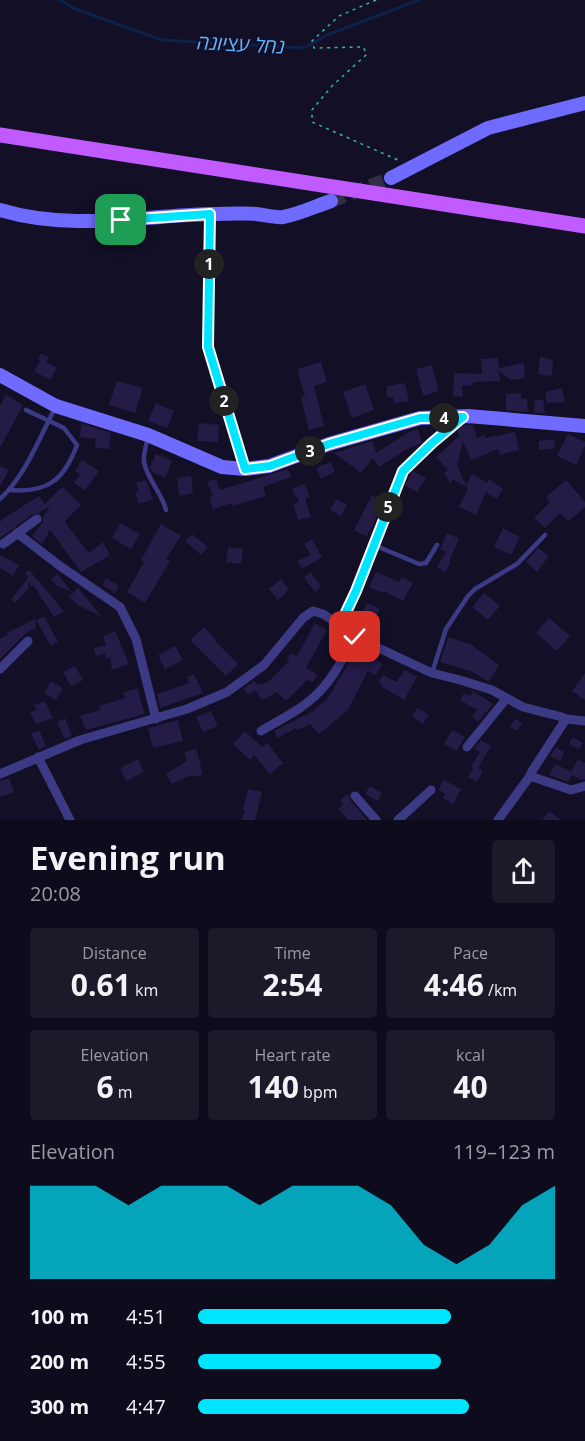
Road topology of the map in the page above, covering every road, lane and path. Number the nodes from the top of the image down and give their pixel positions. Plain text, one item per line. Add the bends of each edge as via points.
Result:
1 (376, 0) edge
2 (585, 103) edge
3 (0, 135) edge
4 (410, 170) junction
5 (391, 178) tunnel mouth
6 (331, 201) tunnel mouth
7 (0, 210) edge
8 (210, 214) junction
9 (585, 226) edge
10 (0, 375) edge
11 (56, 406) junction
12 (26, 411) dead end
13 (463, 417) junction
14 (50, 421) junction
15 (585, 426) edge
16 (148, 435) junction
17 (245, 469) junction
18 (10, 490) junction
19 (0, 499) edge
20 (166, 510) dead end
21 (37, 519) dead end
22 (17, 533) junction
23 (544, 535) dead end
24 (3, 544) dead end
25 (374, 545) junction
26 (437, 545) dead end
27 (340, 625) junction
28 (355, 637) junction
29 (28, 641) dead end
30 (0, 669) edge
31 (432, 673) junction
32 (506, 699) junction
33 (156, 719) junction
34 (566, 719) junction
35 (585, 721) edge
36 (261, 731) dead end
37 (467, 747) dead end
38 (38, 757) junction
39 (0, 774) edge
40 (530, 776) junction
41 (585, 786) edge
42 (432, 790) dead end
43 (355, 796) dead end
44 (70, 820) edge
45 (376, 820) edge
46 (398, 820) edge
47 (498, 820) edge

1 - 4 path via 339,16 312,41 314,48 363,47 367,54 312,110 312,122 398,160
2 - 4 main road via 488,128
3 - 9 main road
4 - 5 main road
6 - 8 main road via 280,217
7 - 8 main road via 25,218 70,222
8 - 17 lane via 208,347
10 - 11 main road
11 - 14 lane
11 - 16 main road
12 - 14 lane
13 - 15 main road
13 - 17 main road via 420,418 270,466
13 - 25 street via 403,471
14 - 18 lane
14 - 18 lane via 75,440 77,445 70,462 46,487
16 - 17 main road via 222,467
16 - 20 lane via 145,465
18 - 19 lane
21 - 22 street
22 - 24 street
22 - 33 street via 120,607 136,639
23 - 31 lane via 517,564 468,596 446,629
25 - 26 lane via 419,564 426,562
25 - 27 street
27 - 28 street
27 - 33 street via 318,612 308,613 264,665 241,683 206,702
28 - 31 street
28 - 36 street via 321,690
29 - 30 street
31 - 32 street via 470,682
32 - 34 street
32 - 37 street
33 - 38 street via 80,740
34 - 35 street
34 - 40 street
38 - 39 street
38 - 44 street
40 - 41 street via 565,789
40 - 47 street
42 - 46 street
43 - 45 street

